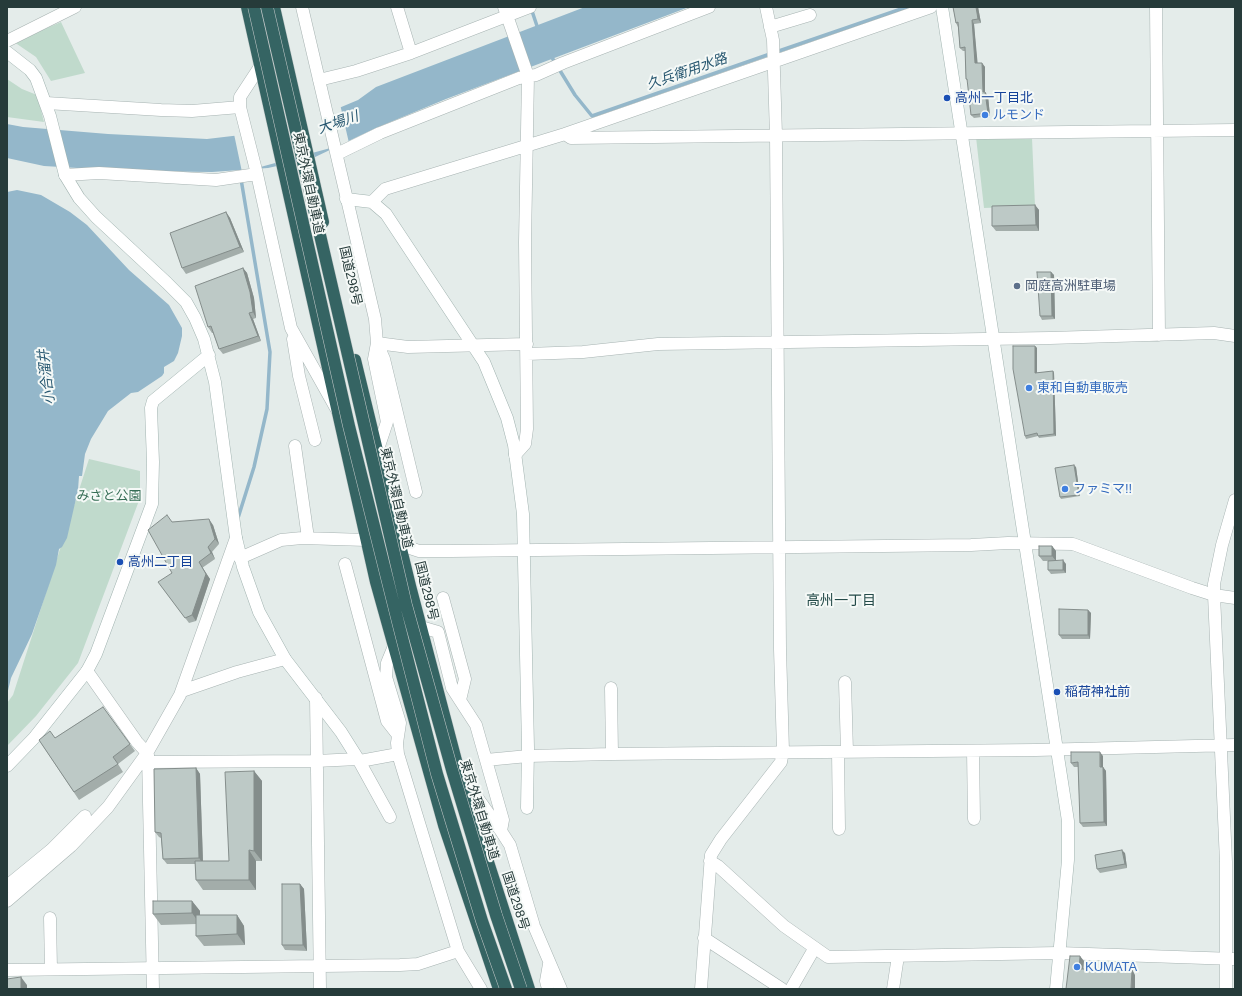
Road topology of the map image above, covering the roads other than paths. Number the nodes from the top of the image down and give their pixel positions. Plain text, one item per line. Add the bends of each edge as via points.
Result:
1 (75, 7) edge
2 (240, 7) edge
3 (247, 7) edge
4 (254, 7) edge
5 (267, 7) edge
6 (274, 7) edge
7 (302, 7) edge
8 (397, 7) edge
9 (709, 7) edge
10 (766, 7) edge
11 (931, 7) edge
12 (942, 7) edge
13 (1156, 7) edge
14 (526, 9) edge
15 (505, 12) edge
16 (810, 15) dead end
17 (770, 27) junction
18 (254, 39) junction
19 (7, 40) edge
20 (7, 52) edge
21 (411, 53) junction
22 (774, 63) junction
23 (261, 65) junction
24 (527, 73) junction
25 (319, 80) junction
26 (46, 103) junction
27 (240, 107) junction
28 (1157, 130) junction
29 (1235, 130) edge
30 (565, 134) junction
31 (962, 134) junction
32 (776, 135) junction
33 (526, 147) junction
34 (336, 154) junction
35 (64, 173) junction
36 (257, 174) junction
37 (346, 199) junction
38 (372, 202) junction
39 (291, 328) junction
40 (1159, 335) junction
41 (1235, 336) edge
42 (994, 338) junction
43 (777, 341) junction
44 (377, 343) junction
45 (474, 346) junction
46 (527, 349) junction
47 (208, 355) junction
48 (337, 411) junction
49 (315, 440) dead end
50 (295, 446) dead end
51 (377, 452) junction
52 (515, 455) junction
53 (416, 492) dead end
54 (1235, 500) edge
55 (236, 538) junction
56 (308, 538) junction
57 (366, 540) junction
58 (1026, 544) junction
59 (401, 546) junction
60 (780, 547) junction
61 (524, 550) junction
62 (240, 558) junction
63 (344, 564) dead end
64 (1214, 595) junction
65 (443, 598) dead end
66 (1235, 598) edge
67 (421, 627) junction
68 (394, 646) junction
69 (285, 659) junction
70 (87, 671) junction
71 (845, 682) dead end
72 (611, 688) dead end
73 (182, 690) junction
74 (316, 698) junction
75 (460, 700) junction
76 (398, 735) junction
77 (1235, 745) edge
78 (1221, 747) junction
79 (1059, 749) junction
80 (783, 751) junction
81 (973, 751) junction
82 (843, 752) junction
83 (398, 754) junction
84 (612, 754) junction
85 (148, 755) junction
86 (528, 756) junction
87 (359, 760) junction
88 (486, 760) junction
89 (316, 761) junction
90 (7, 766) edge
91 (459, 772) junction
92 (526, 808) dead end
93 (85, 816) dead end
94 (390, 817) dead end
95 (974, 819) dead end
96 (839, 829) dead end
97 (500, 831) junction
98 (1230, 831) edge
99 (710, 861) junction
100 (7, 886) edge
101 (7, 902) edge
102 (50, 918) dead end
103 (704, 938) junction
104 (814, 949) junction
105 (458, 951) junction
106 (1059, 954) junction
107 (898, 956) junction
108 (1230, 959) edge
109 (549, 964) junction
110 (320, 967) junction
111 (153, 968) junction
112 (51, 969) junction
113 (7, 970) edge
114 (153, 989) edge
115 (320, 989) edge
116 (481, 989) edge
117 (499, 989) edge
118 (506, 989) edge
119 (521, 989) edge
120 (529, 989) edge
121 (548, 989) edge
122 (561, 989) edge
123 (701, 989) edge
124 (782, 989) edge
125 (790, 989) edge
126 (893, 989) edge
127 (1056, 989) edge
128 (1226, 989) edge

1 - 19 street
2 - 18 street
3 - 18 highway
4 - 118 highway, 東京外環自動車道, bridge via 348,426 398,626 437,774 482,921
5 - 119 highway, 東京外環自動車道, bridge via 406,605 452,770
6 - 51 highway, 国道298号
7 - 25 street
8 - 21 street
9 - 24 street via 536,75
10 - 17 street
11 - 22 street
12 - 31 street
13 - 28 street
14 - 15 street
15 - 21 street
15 - 24 street
16 - 17 street
17 - 22 street
18 - 23 highway
20 - 26 street via 30,70
21 - 25 street
22 - 30 street
22 - 32 street
23 - 27 street via 240,97
23 - 48 highway
24 - 33 street
24 - 34 street via 380,133
25 - 34 street
26 - 27 street via 192,111
26 - 35 street
27 - 36 street
28 - 29 street
28 - 31 street
28 - 40 street
30 - 32 street via 571,138
30 - 33 street
31 - 32 street
31 - 42 street
32 - 43 street
33 - 38 street via 385,189
33 - 46 street
34 - 37 street
35 - 36 street via 216,180
35 - 47 street via 79,198 96,217 186,302 196,318
36 - 39 street
37 - 38 street
37 - 44 street via 375,319
38 - 45 street via 386,214
39 - 48 street
39 - 49 street via 299,376
40 - 41 street via 1214,333
40 - 42 street
42 - 43 street
42 - 58 street
43 - 46 street via 658,344 583,352
43 - 60 street
44 - 45 street via 408,347
44 - 51 street via 374,359 387,422
44 - 53 street via 384,359
45 - 46 street
45 - 52 street via 484,362 507,418
46 - 52 street via 527,429 525,444
47 - 55 street via 215,382
47 - 70 street via 153,401 152,504 96,654
48 - 57 highway
50 - 56 street
51 - 59 highway, 国道298号
52 - 61 street via 523,514
54 - 64 street via 1222,545
55 - 62 street
55 - 73 street
56 - 57 street
56 - 62 street via 281,540
57 - 59 street
57 - 68 highway
58 - 60 street
58 - 64 street via 1084,546
58 - 79 street
59 - 61 street via 419,551
59 - 67 highway, 国道298号
60 - 61 street
60 - 80 street
61 - 86 street
62 - 69 street via 259,612
63 - 76 street via 387,721
64 - 66 street
64 - 78 street
65 - 75 street via 466,679
67 - 75 street via 438,632 452,688
67 - 91 highway, 国道298号
68 - 76 street via 387,663 386,677 400,723
68 - 117 highway via 444,825
69 - 73 street
69 - 74 street
70 - 85 street
70 - 90 street via 34,738
71 - 82 street
72 - 84 street
73 - 85 street
74 - 87 street
74 - 89 street
75 - 88 street via 476,725
76 - 83 street
77 - 78 street
78 - 79 street
78 - 98 street
79 - 81 street
79 - 106 street via 1069,830
80 - 82 street
80 - 84 street
80 - 99 street via 781,762 721,839
81 - 82 street
81 - 95 street
82 - 96 street
83 - 87 street
83 - 105 street
84 - 86 street
85 - 89 street
85 - 101 street via 108,807 71,846
85 - 111 street
86 - 88 street
86 - 92 street
87 - 89 street
87 - 94 street
88 - 97 street via 502,820
89 - 110 street
91 - 97 street
91 - 120 highway, 国道298号
93 - 100 street via 51,850
97 - 109 street via 510,845 534,926
98 - 108 street
99 - 103 street
99 - 104 street
102 - 112 street
103 - 123 street
103 - 124 street
104 - 107 street via 828,957
104 - 125 street
105 - 110 street via 418,964
105 - 116 street
106 - 107 street
106 - 108 street
106 - 127 street
107 - 126 street
108 - 128 street
109 - 121 street via 546,981
109 - 122 street
110 - 111 street
110 - 115 street
111 - 112 street
111 - 114 street
112 - 113 street

